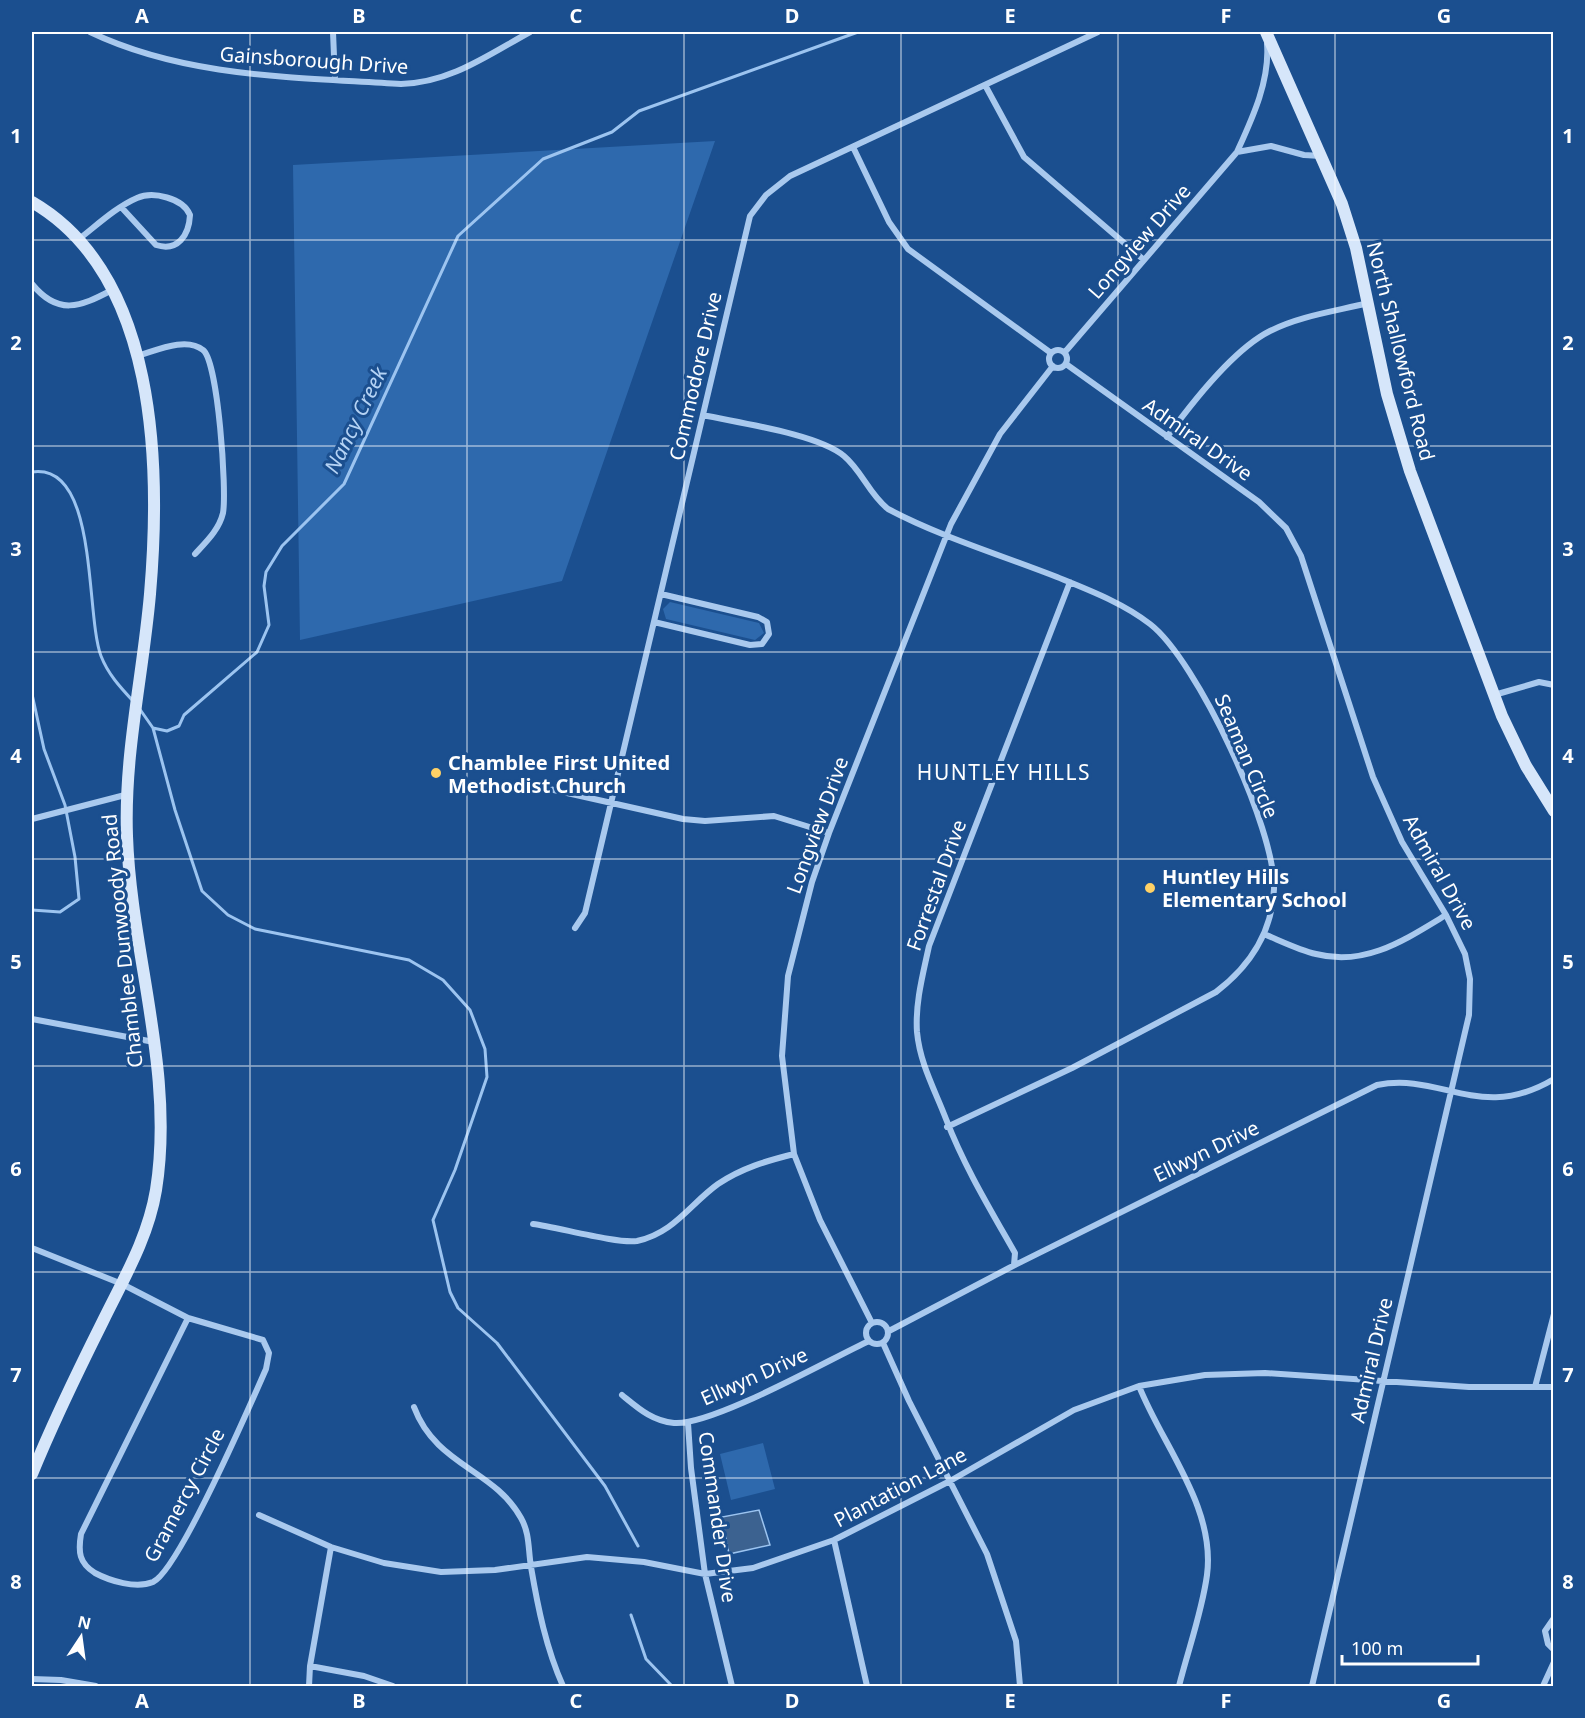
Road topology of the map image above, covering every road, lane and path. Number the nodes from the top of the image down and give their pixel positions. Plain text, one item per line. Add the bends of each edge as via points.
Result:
1 (90, 32) edge
2 (333, 32) edge
3 (530, 32) edge
4 (1098, 32) edge
5 (1266, 32) edge
6 (335, 80) junction
7 (985, 85) junction
8 (853, 147) junction
9 (1237, 152) junction
10 (1321, 156) junction
11 (32, 202) edge
12 (123, 208) junction
13 (79, 240) junction
14 (1144, 260) junction
15 (32, 284) edge
16 (113, 290) junction
17 (1368, 303) junction
18 (1065, 352) junction
19 (1051, 353) junction
20 (137, 356) junction
21 (1066, 364) junction
22 (1053, 366) junction
23 (703, 415) junction
24 (1167, 437) junction
25 (947, 534) junction
26 (195, 554) dead end
27 (1070, 582) junction
28 (661, 594) junction
29 (654, 622) junction
30 (1554, 685) edge
31 (1494, 695) junction
32 (536, 786) dead end
33 (125, 795) junction
34 (611, 804) junction
35 (1554, 811) edge
36 (32, 819) edge
37 (829, 833) junction
38 (1446, 915) junction
39 (574, 928) dead end
40 (1264, 934) junction
41 (32, 1019) edge
42 (154, 1042) junction
43 (1554, 1079) edge
44 (1450, 1093) junction
45 (947, 1127) junction
46 (794, 1154) junction
47 (533, 1224) dead end
48 (32, 1248) edge
49 (1014, 1265) junction
50 (122, 1284) junction
51 (1554, 1314) edge
52 (189, 1318) junction
53 (872, 1323) junction
54 (889, 1331) junction
55 (869, 1341) junction
56 (883, 1343) junction
57 (1383, 1380) junction
58 (1139, 1386) junction
59 (1535, 1387) junction
60 (1554, 1388) edge
61 (622, 1395) dead end
62 (414, 1407) dead end
63 (688, 1423) junction
64 (32, 1469) edge
65 (950, 1480) junction
66 (260, 1515) dead end
67 (834, 1540) junction
68 (331, 1547) junction
69 (531, 1564) junction
70 (705, 1574) junction
71 (1554, 1618) edge
72 (1554, 1650) edge
73 (1554, 1662) edge
74 (309, 1666) junction
75 (32, 1679) edge
76 (96, 1686) edge
77 (309, 1686) edge
78 (393, 1686) edge
79 (562, 1686) edge
80 (732, 1686) edge
81 (867, 1686) edge
82 (1020, 1686) edge
83 (1179, 1686) edge
84 (1311, 1686) edge
85 (1543, 1686) edge

1 - 6 street, Gainsborough Drive via 151,55 199,67
2 - 6 street
3 - 6 street, Gainsborough Drive via 456,74 431,82
4 - 7 street, Commodore Drive
5 - 9 street, Longview Drive via 1268,53 1263,84
5 - 10 street, North Shallowford Road
7 - 8 street, Commodore Drive
7 - 14 street via 1024,157
8 - 19 street via 889,222 908,249
8 - 23 street, Commodore Drive via 774,186 750,216
9 - 10 street via 1271,146
9 - 14 street, Longview Drive
10 - 17 street, North Shallowford Road via 1356,248
11 - 13 street, Chamblee Dunwoody Road
12 - 12 street via 142,196 178,200 190,215 187,233 176,245 156,246
12 - 13 street
13 - 16 street, Chamblee Dunwoody Road
14 - 18 street, Longview Drive
15 - 16 street via 44,298 72,306
16 - 20 street, Chamblee Dunwoody Road
17 - 24 street via 1291,323 1258,338 1235,357
17 - 31 street, North Shallowford Road via 1398,432
18 - 19 street via 1059,349
18 - 21 street
19 - 22 street via 1049,361
20 - 26 street via 191,345 203,349 210,360 221,433 224,500 217,527
20 - 33 street, Chamblee Dunwoody Road via 146,401 154,505 150,598
21 - 22 street via 1061,368
21 - 24 street, Admiral Drive
22 - 25 street, Longview Drive via 1000,434
23 - 25 street, Seaman Circle via 836,450 879,502
23 - 28 street, Commodore Drive
24 - 38 street, Admiral Drive via 1259,502 1278,519 1294,542 1373,777 1405,848
25 - 27 street, Seaman Circle
25 - 37 street, Longview Drive
27 - 40 street, Seaman Circle via 1117,603 1152,625 1204,694 1237,762 1268,853 1274,889
27 - 45 street, Forrestal Drive via 929,946 917,1030 927,1076
28 - 29 street, Commodore Drive
28 - 29 street via 758,617 767,622 769,634 762,644 750,645
29 - 34 street, Commodore Drive
30 - 31 street via 1539,682
31 - 35 street, North Shallowford Road via 1526,766
32 - 34 street
33 - 36 street
33 - 42 street, Chamblee Dunwoody Road via 134,905
34 - 37 street via 695,821 774,816
34 - 39 street, Commodore Drive via 585,913
37 - 46 street, Longview Drive via 788,976 783,1018 782,1056
38 - 40 street via 1401,943 1359,957 1316,954
38 - 44 street, Admiral Drive via 1465,954 1470,979 1468,1015
40 - 45 street, Seaman Circle via 1248,963 1216,992 1072,1068
41 - 42 street
42 - 50 street, Chamblee Dunwoody Road via 162,1138 155,1192 139,1252
43 - 44 street, Ellwyn Drive via 1510,1097
44 - 49 street, Ellwyn Drive via 1393,1082 1377,1085
44 - 57 street, Admiral Drive
45 - 49 street, Forrestal Drive via 1015,1253
46 - 47 street via 737,1172 715,1186 678,1222 636,1241
46 - 53 street, Longview Drive via 820,1220
48 - 50 street, Gramercy Circle
49 - 54 street, Ellwyn Drive
50 - 52 street, Gramercy Circle
50 - 64 street, Chamblee Dunwoody Road
51 - 59 street
52 - 52 street, Gramercy Circle via 271,1345 266,1369 180,1547 155,1584 111,1580 79,1563 86,1521
53 - 54 street via 881,1322
53 - 55 street via 866,1330
54 - 56 street
55 - 56 street via 875,1345
55 - 63 street, Ellwyn Drive via 725,1410
56 - 65 street
57 - 58 street, Plantation Lane via 1265,1373 1205,1375
57 - 59 street, Plantation Lane via 1469,1387
57 - 84 street, Admiral Drive
58 - 65 street, Plantation Lane via 1074,1410
58 - 83 street via 1191,1491 1205,1540 1207,1573
59 - 60 street, Plantation Lane
61 - 63 street, Ellwyn Drive via 650,1417
62 - 69 street via 423,1427 439,1446 515,1507 530,1540
63 - 70 street, Commander Drive
65 - 67 street, Plantation Lane
65 - 82 street via 987,1554 1003,1597 1016,1641
66 - 68 street, Plantation Lane
67 - 70 street, Plantation Lane via 753,1568
67 - 81 street
68 - 69 street, Plantation Lane via 384,1563 441,1572
68 - 74 street
69 - 70 street, Plantation Lane via 587,1557 644,1562
69 - 79 street via 548,1654
70 - 80 street, Commander Drive
71 - 72 street via 1545,1631
73 - 85 street
74 - 77 street
74 - 78 street via 364,1676
75 - 76 street

